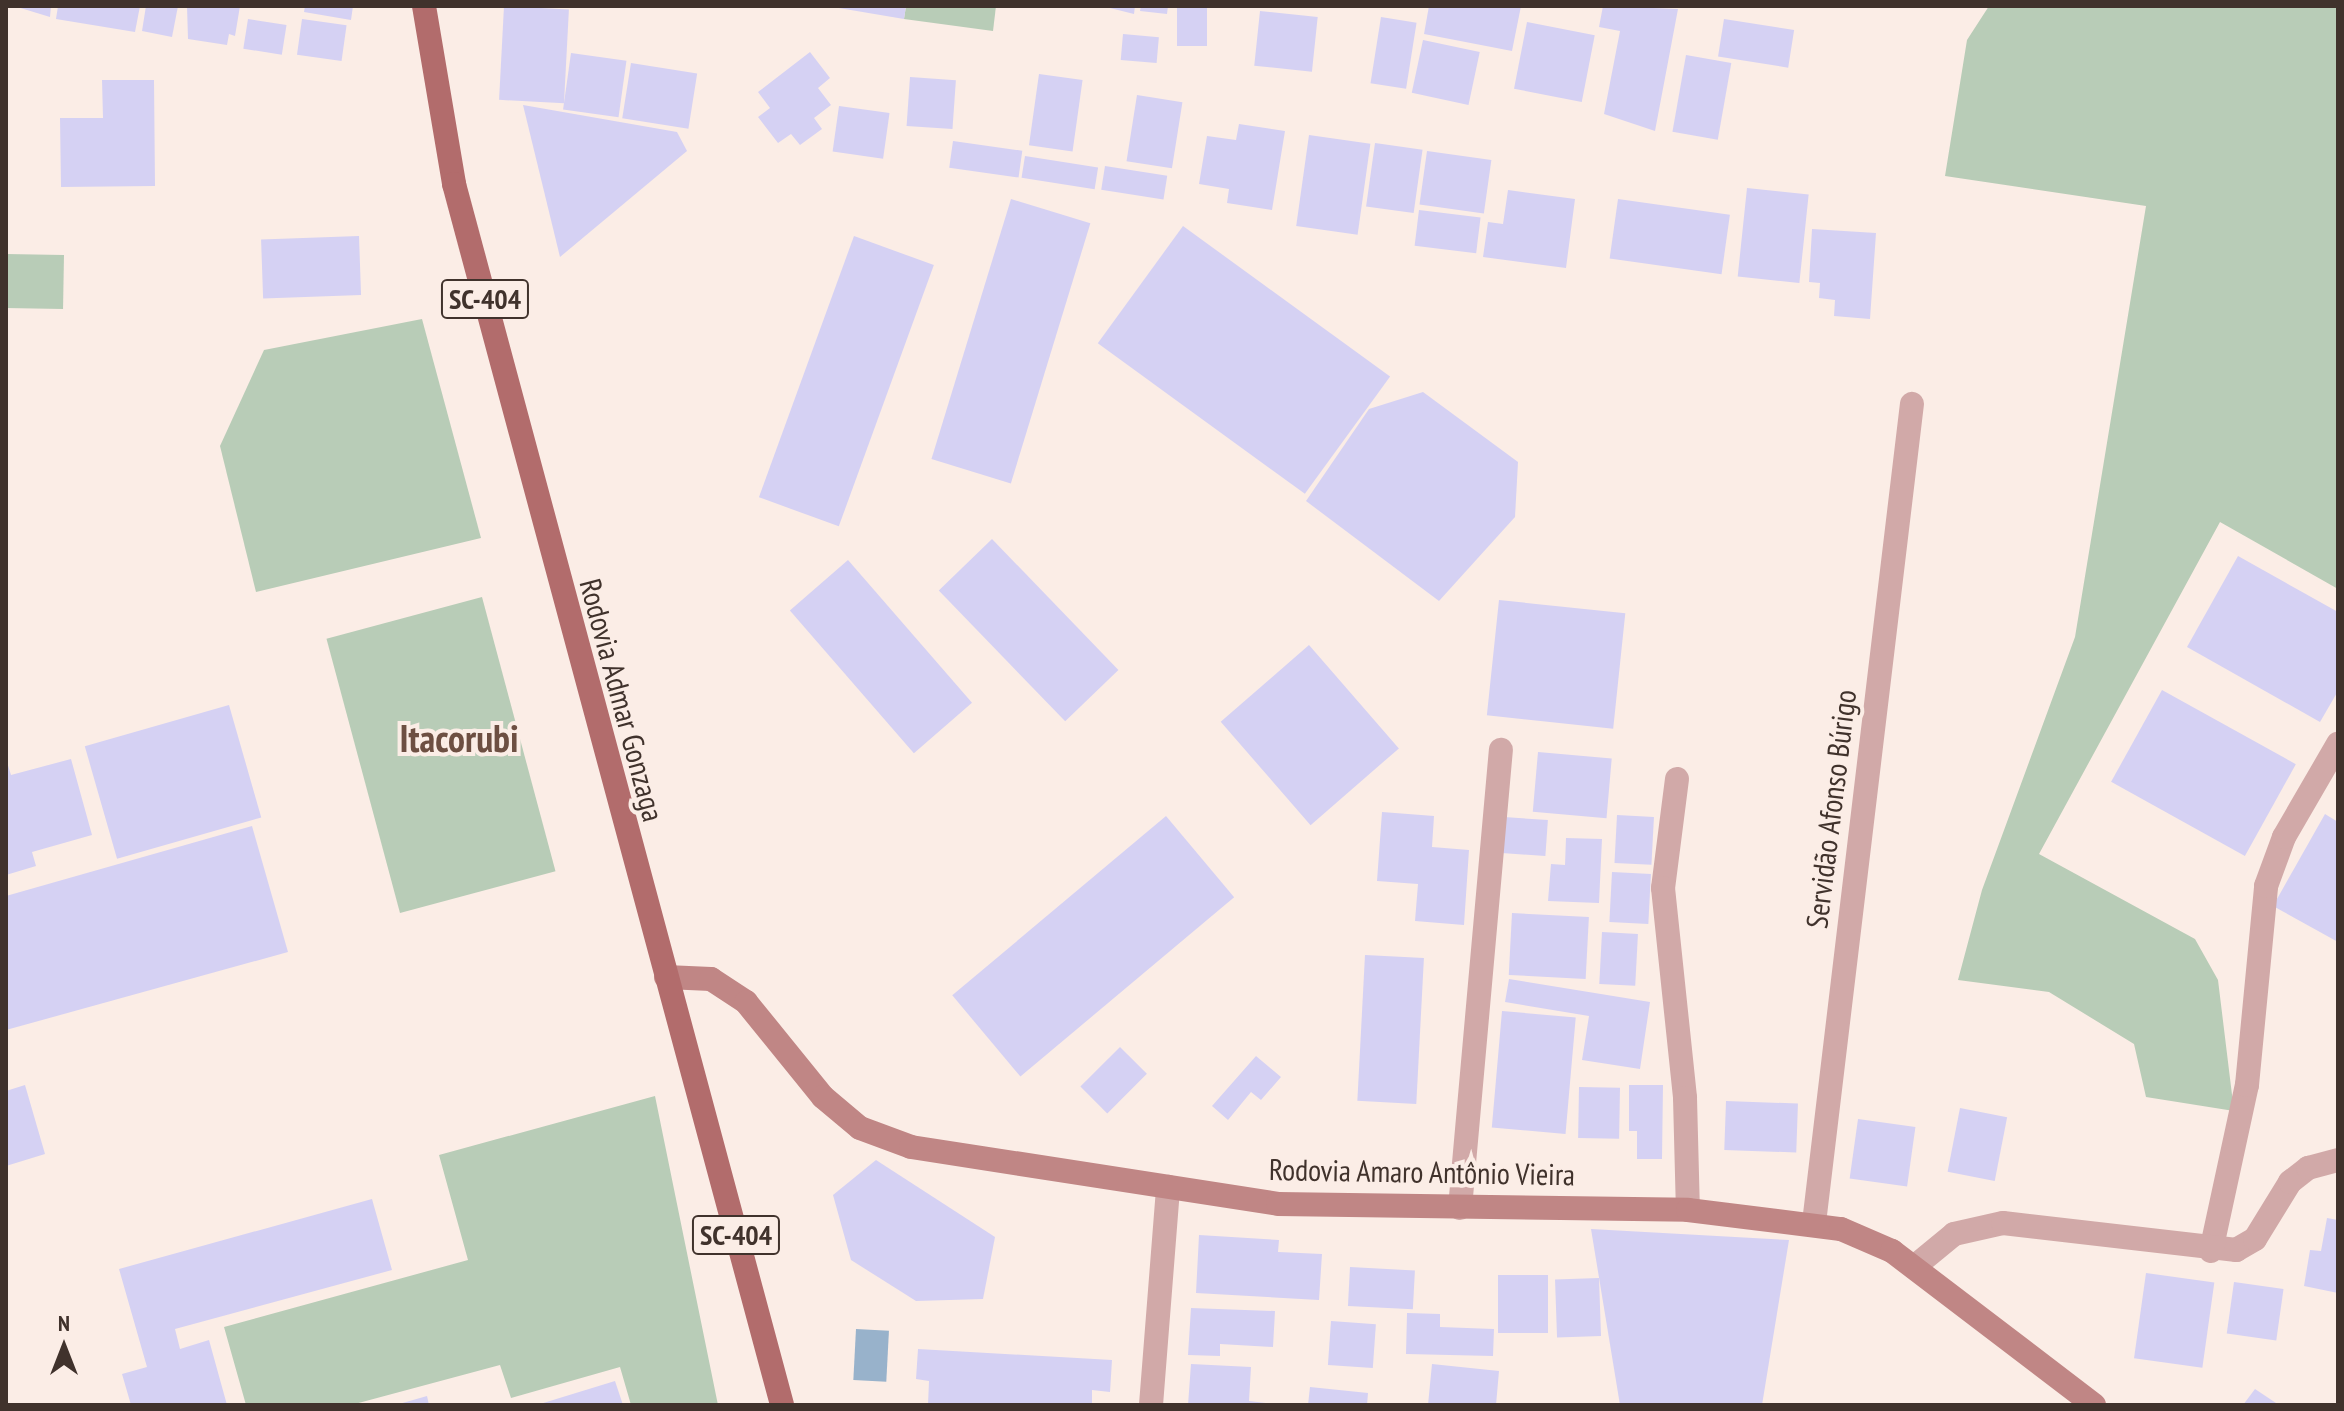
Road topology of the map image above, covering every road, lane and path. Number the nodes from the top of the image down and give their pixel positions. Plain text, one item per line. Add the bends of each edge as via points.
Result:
1 (424, 6) edge
2 (1912, 404) dead end
3 (2338, 744) edge
4 (1501, 750) dead end
5 (1677, 779) dead end
6 (666, 977) junction
7 (2338, 1160) edge
8 (1168, 1187) junction
9 (1460, 1208) junction
10 (1688, 1210) junction
11 (1814, 1223) junction
12 (2211, 1251) junction
13 (1914, 1267) junction
14 (782, 1405) edge
15 (1151, 1405) edge
16 (2094, 1405) edge

1 - 6 main road, Rodovia Admar Gonzaga / SC-404 via 454,184
2 - 11 street, Servidão Afonso Búrigo
3 - 12 street via 2284,837 2266,886 2247,1085
4 - 9 street
5 - 10 street via 1663,888 1685,1098
6 - 8 main road, Rodovia Amaro Antônio Vieira via 711,979 746,1002 823,1097 860,1128 911,1147
6 - 14 main road, Rodovia Admar Gonzaga / SC-404
7 - 12 street via 2308,1168 2290,1182 2255,1239 2236,1250
8 - 9 main road, Rodovia Amaro Antônio Vieira via 1324,1208
8 - 15 street
9 - 10 main road, Rodovia Amaro Antônio Vieira
10 - 11 main road, Rodovia Amaro Antônio Vieira
11 - 13 main road, Rodovia Amaro Antônio Vieira via 1869,1239
12 - 13 street via 2003,1223 1954,1234
13 - 16 main road, Rodovia Amaro Antônio Vieira

